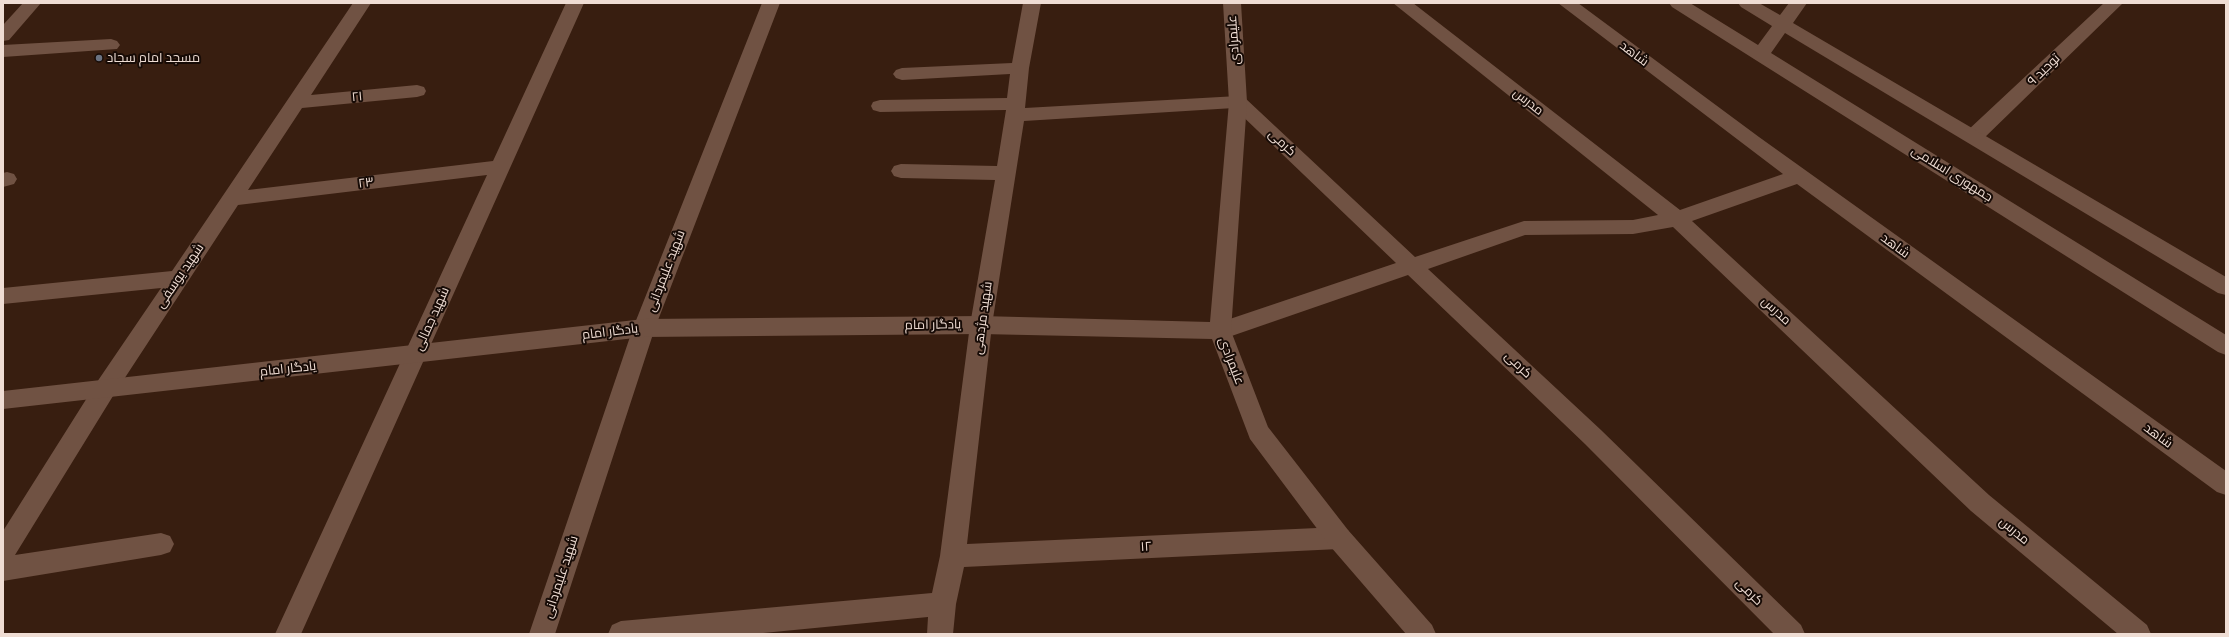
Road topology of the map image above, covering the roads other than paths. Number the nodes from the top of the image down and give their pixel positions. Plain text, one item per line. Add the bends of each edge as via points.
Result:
1 (32, 3) edge
2 (362, 3) edge
3 (575, 3) edge
4 (771, 3) edge
5 (1032, 3) edge
6 (1232, 3) edge
7 (1402, 3) edge
8 (1567, 3) edge
9 (1678, 3) edge
10 (1747, 3) edge
11 (1798, 3) edge
12 (2114, 3) edge
13 (1782, 24) junction
14 (3, 36) edge
15 (111, 45) dead end
16 (3, 51) edge
17 (1760, 55) junction
18 (1020, 68) junction
19 (902, 74) dead end
20 (417, 91) dead end
21 (296, 102) junction
22 (1238, 102) junction
23 (880, 106) dead end
24 (1015, 110) junction
25 (1974, 136) junction
26 (501, 167) junction
27 (901, 171) dead end
28 (1006, 173) junction
29 (1799, 176) junction
30 (231, 199) junction
31 (1677, 219) junction
32 (1413, 266) junction
33 (179, 278) junction
34 (2226, 287) edge
35 (3, 296) edge
36 (981, 325) junction
37 (644, 328) junction
38 (1220, 331) junction
39 (2226, 346) edge
40 (415, 355) junction
41 (105, 389) junction
42 (3, 400) edge
43 (2226, 485) edge
44 (1339, 538) junction
45 (161, 544) dead end
46 (3, 553) edge
47 (954, 556) junction
48 (3, 569) edge
49 (943, 604) junction
50 (288, 634) edge
51 (542, 634) edge
52 (621, 634) edge
53 (940, 634) edge
54 (1423, 634) edge
55 (1792, 634) edge
56 (2138, 634) edge

1 - 14 street
2 - 21 street, شهید یوسفی
3 - 26 street, شهید جمالی
4 - 37 street, شهید علیمردانی
5 - 18 street, شهید مژدهی
6 - 22 street, علیمرادی
7 - 31 street, مدرس
8 - 29 street, شاهد
9 - 17 street, جمهوری اسلامی
10 - 13 street
11 - 13 street
12 - 25 street, توحید ۹
13 - 17 street
13 - 25 street
15 - 16 street
17 - 39 street, جمهوری اسلامی
18 - 19 street
18 - 24 street, شهید مژدهی
20 - 21 street, ۲۱
21 - 30 street, شهید یوسفی
22 - 24 street
22 - 32 street, کرمی
22 - 38 street, علیمرادی
23 - 24 street
24 - 28 street, شهید مژدهی
25 - 34 street
26 - 30 street, ۲۳
26 - 40 street, شهید جمالی
27 - 28 street
28 - 36 street, شهید مژدهی
29 - 31 street
29 - 43 street, شاهد
30 - 33 street, شهید یوسفی
31 - 32 street via 1633,227 1524,228
31 - 56 street, مدرس via 1980,503
32 - 38 street
32 - 55 street, کرمی
33 - 35 street
33 - 41 street, شهید یوسفی
36 - 37 street, یادگار امام
36 - 38 street, یادگار امام
36 - 47 street, شهید مژدهی
37 - 40 street, یادگار امام
37 - 51 street, شهید علیمردانی
38 - 44 street, علیمرادی via 1258,432
40 - 41 street, یادگار امام
40 - 50 street, شهید جمالی
41 - 42 street, یادگار امام
41 - 46 street, شهید یوسفی
44 - 47 street, ۱۲
44 - 54 street, علیمرادی
45 - 48 street
47 - 49 street, شهید مژدهی
49 - 52 street
49 - 53 street, شهید مژدهی

